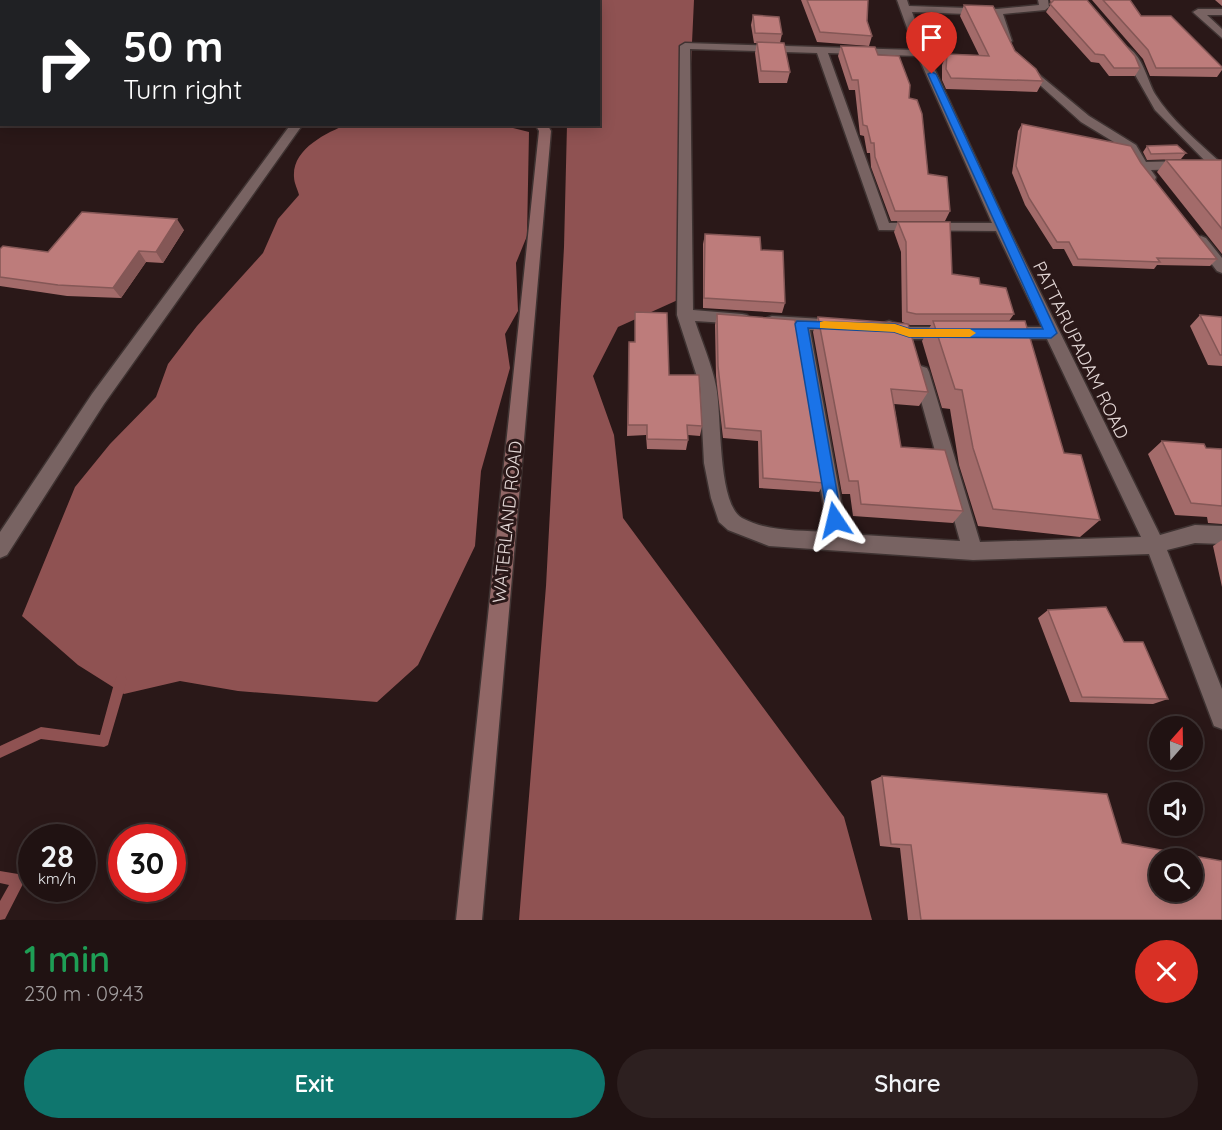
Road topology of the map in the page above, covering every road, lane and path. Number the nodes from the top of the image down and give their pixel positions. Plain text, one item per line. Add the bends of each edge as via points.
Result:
1 (1043, 0) edge
2 (904, 5) edge
3 (997, 12) junction
4 (1222, 12) edge
5 (1222, 35) edge
6 (1114, 37) edge
7 (821, 49) junction
8 (922, 53) junction
9 (296, 126) edge
10 (542, 126) edge
11 (1219, 165) edge
12 (1142, 166) junction
13 (1156, 184) edge
14 (1001, 227) junction
15 (1193, 231) edge
16 (1222, 268) edge
17 (685, 315) junction
18 (801, 324) junction
19 (909, 333) junction
20 (968, 333) edge
21 (992, 333) edge
22 (1051, 333) junction
23 (1222, 535) edge
24 (839, 542) junction
25 (1155, 545) junction
26 (0, 549) edge
27 (973, 551) junction
28 (1222, 718) edge
29 (469, 920) edge

1 - 3 street via 1042,8
2 - 3 street
2 - 8 street, PATTARUPADAM ROAD
3 - 12 street via 1014,55 1085,119 1132,148
4 - 5 street via 1198,12
6 - 11 street via 1137,62 1151,97 1180,132
7 - 8 street
7 - 14 street via 884,227
7 - 17 street via 685,46
8 - 14 street, PATTARUPADAM ROAD
9 - 26 street via 98,399
10 - 29 main road, WATERLAND ROAD via 544,143
11 - 12 street
12 - 13 street
14 - 22 street, PATTARUPADAM ROAD
15 - 16 street
17 - 18 street
17 - 24 street via 708,386 713,463 726,516 735,524 769,537
18 - 19 street via 895,328
18 - 24 street
19 - 20 street
19 - 27 street
21 - 22 street
22 - 25 street, PATTARUPADAM ROAD
23 - 25 street via 1196,534
24 - 27 street
25 - 27 street
25 - 28 street, PATTARUPADAM ROAD

